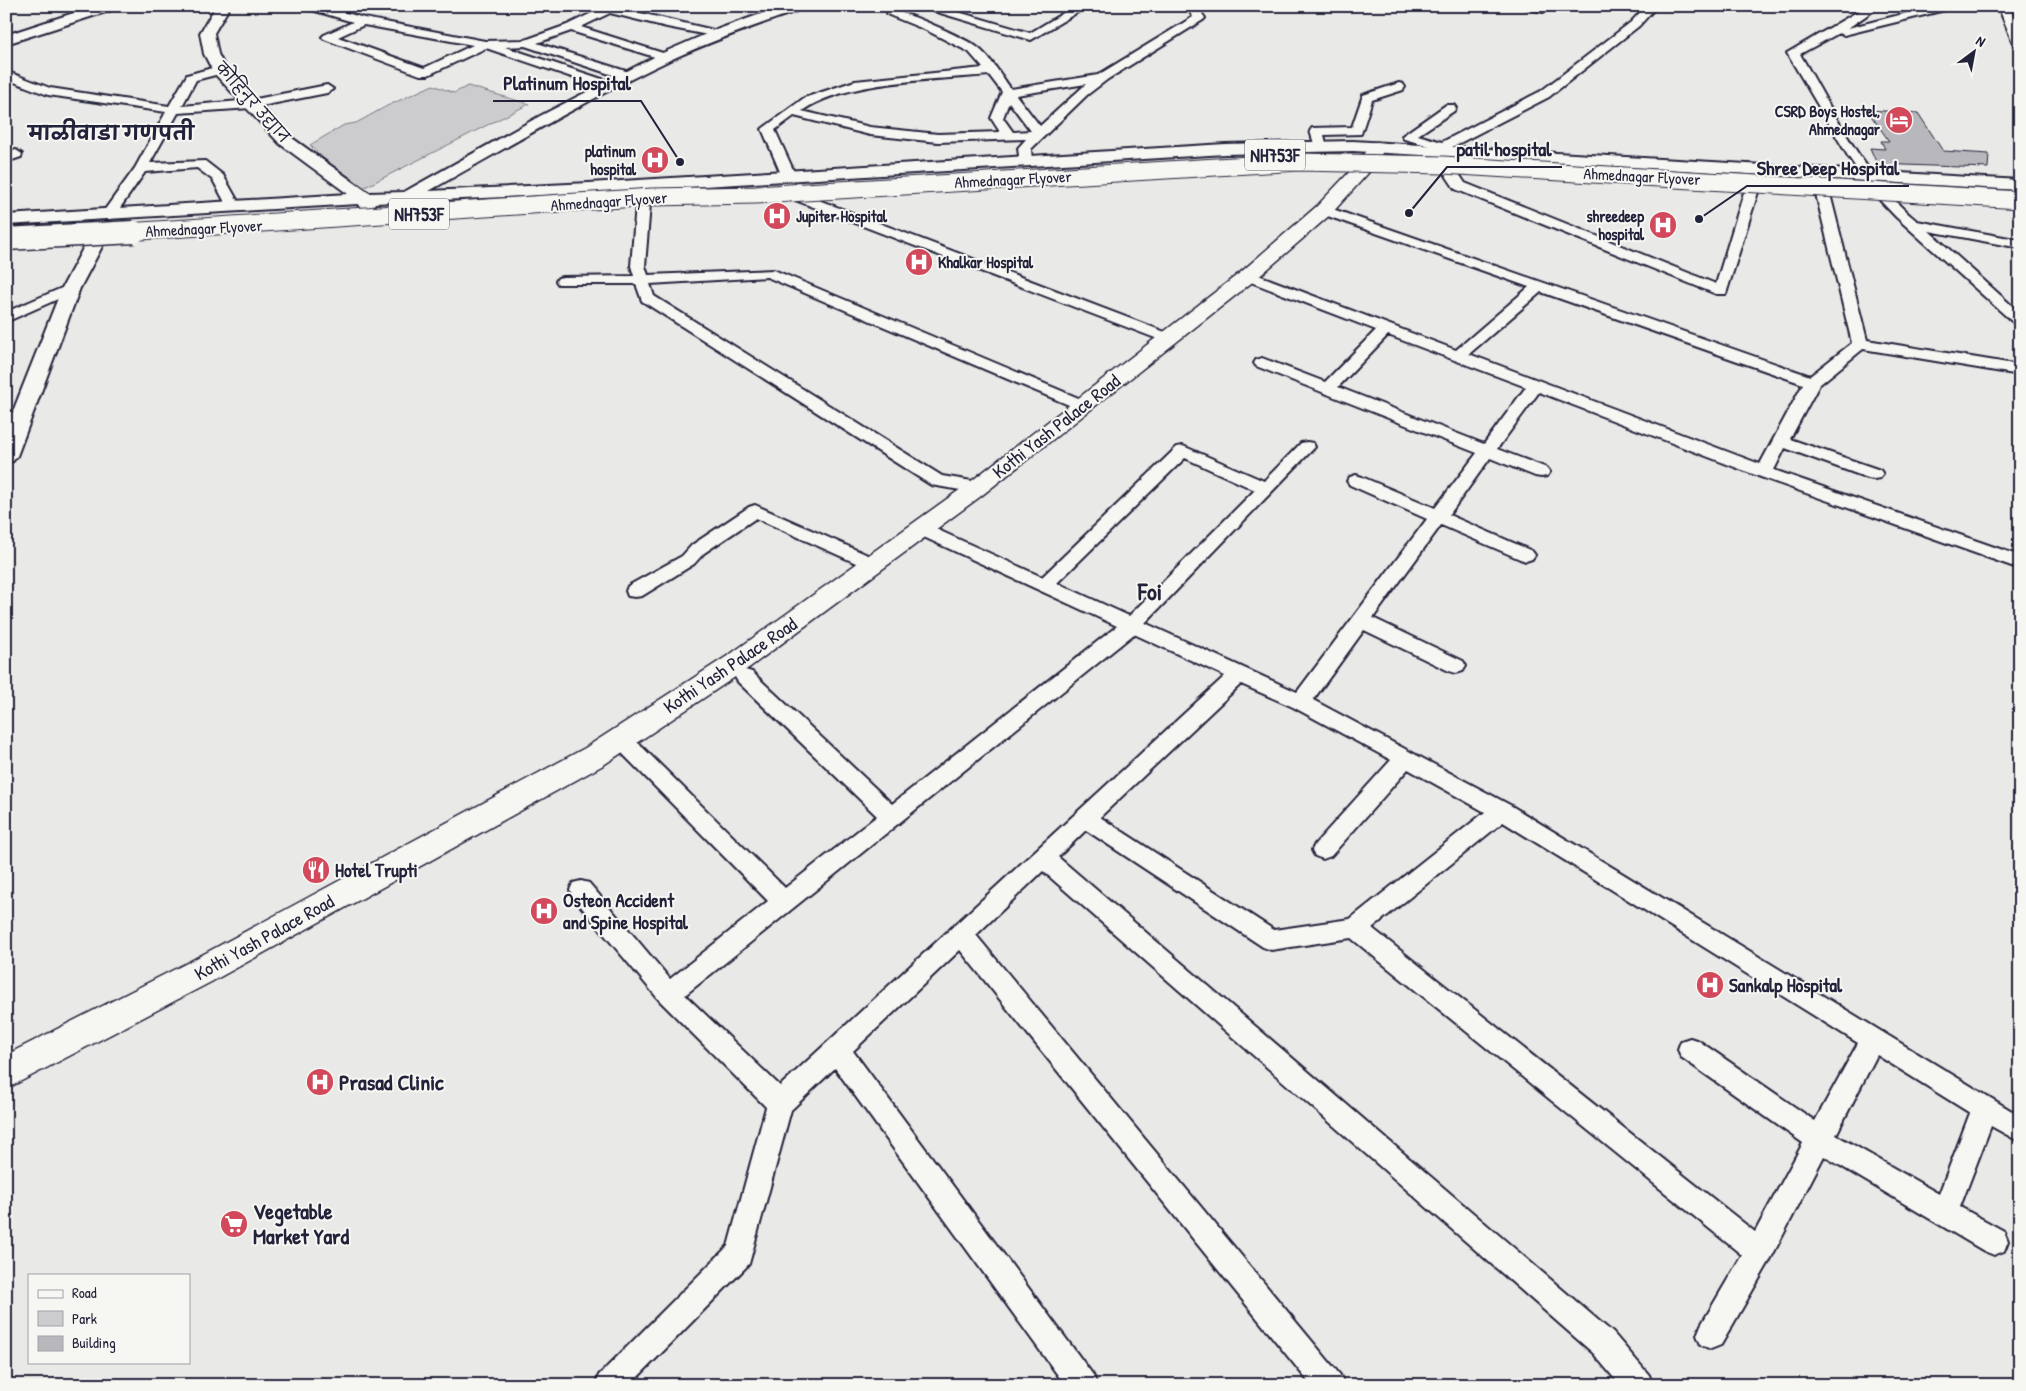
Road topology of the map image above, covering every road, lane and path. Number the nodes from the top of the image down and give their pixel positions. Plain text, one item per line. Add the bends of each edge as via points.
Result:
1 (110, 6) edge
2 (223, 6) edge
3 (309, 6) edge
4 (1082, 6) edge
5 (1191, 6) edge
6 (1530, 6) edge
7 (1652, 6) edge
8 (1875, 6) edge
9 (1949, 6) edge
10 (2003, 6) edge
11 (788, 7) edge
12 (602, 8) edge
13 (1542, 9) dead end
14 (941, 10) dead end
15 (893, 13) dead end
16 (363, 21) junction
17 (571, 27) junction
18 (718, 34) junction
19 (1825, 37) junction
20 (6, 40) edge
21 (526, 43) junction
22 (485, 44) junction
23 (2020, 45) edge
24 (665, 57) junction
25 (219, 70) junction
26 (992, 71) junction
27 (6, 75) edge
28 (628, 76) junction
29 (1102, 78) junction
30 (610, 86) junction
31 (1399, 87) dead end
32 (327, 89) dead end
33 (1008, 93) junction
34 (251, 104) junction
35 (1450, 108) dead end
36 (174, 110) junction
37 (792, 112) junction
38 (1040, 134) junction
39 (1009, 136) junction
40 (1320, 147) junction
41 (1443, 148) junction
42 (1386, 153) junction
43 (1025, 161) junction
44 (142, 168) junction
45 (1448, 168) junction
46 (788, 174) junction
47 (1724, 176) junction
48 (1865, 176) junction
49 (2020, 184) edge
50 (1752, 189) junction
51 (2020, 190) edge
52 (1823, 194) junction
53 (407, 196) junction
54 (800, 197) junction
55 (1884, 198) junction
56 (367, 200) junction
57 (2020, 200) edge
58 (642, 204) junction
59 (233, 205) junction
60 (2020, 209) edge
61 (1324, 210) junction
62 (108, 215) junction
63 (6, 220) edge
64 (397, 221) junction
65 (359, 224) junction
66 (1913, 224) junction
67 (6, 228) edge
68 (6, 239) edge
69 (98, 239) junction
70 (6, 244) edge
71 (2020, 244) edge
72 (1248, 276) junction
73 (642, 280) junction
74 (563, 281) dead end
75 (1539, 286) junction
76 (71, 288) junction
77 (6, 318) edge
78 (2020, 321) edge
79 (1386, 328) junction
80 (1168, 338) junction
81 (1860, 344) junction
82 (1458, 356) junction
83 (1262, 363) dead end
84 (2020, 370) edge
85 (1812, 382) junction
86 (1536, 385) junction
87 (1328, 388) junction
88 (1082, 406) junction
89 (1781, 441) junction
90 (1307, 447) dead end
91 (1488, 450) junction
92 (6, 456) edge
93 (1541, 472) dead end
94 (1764, 472) junction
95 (1874, 474) dead end
96 (1356, 481) dead end
97 (978, 487) junction
98 (1266, 488) junction
99 (1438, 517) junction
100 (921, 529) junction
101 (1526, 555) dead end
102 (2020, 562) edge
103 (874, 564) junction
104 (1044, 585) junction
105 (635, 591) dead end
106 (1361, 620) junction
107 (1132, 625) junction
108 (1456, 666) dead end
109 (1238, 674) junction
110 (745, 677) dead end
111 (1300, 702) junction
112 (621, 739) junction
113 (1405, 758) junction
114 (1502, 811) junction
115 (892, 816) junction
116 (1084, 818) junction
117 (1323, 850) dead end
118 (1043, 857) junction
119 (581, 890) dead end
120 (784, 902) junction
121 (1354, 928) junction
122 (961, 934) junction
123 (668, 994) junction
124 (1873, 1039) junction
125 (1690, 1049) dead end
126 (837, 1050) junction
127 (6, 1073) edge
128 (780, 1103) junction
129 (1985, 1108) junction
130 (2020, 1130) edge
131 (1820, 1139) junction
132 (1945, 1212) junction
133 (1994, 1241) dead end
134 (1759, 1252) junction
135 (1711, 1335) dead end
136 (609, 1385) edge
137 (1083, 1385) edge
138 (1330, 1385) edge
139 (1639, 1385) edge

1 - 20 street
2 - 25 street, कोहिनुर उद्यान via 207,33 211,54
3 - 16 street
4 - 14 street via 1031,37
5 - 29 street via 1199,18
6 - 13 street
7 - 41 street via 1635,24 1545,94
8 - 19 street
9 - 19 street
10 - 23 street
11 - 18 street
12 - 17 street
12 - 18 street
15 - 26 street via 973,50
16 - 22 street
16 - 22 street via 328,37 424,72
17 - 21 street
17 - 24 street
18 - 24 street
19 - 48 street via 1793,53
21 - 22 street
21 - 28 street
22 - 30 street
24 - 28 street
25 - 34 street, कोहिनुर उद्यान
25 - 36 street via 191,78
26 - 33 street
26 - 37 street via 859,84 808,101
27 - 36 street via 48,91
28 - 30 street
29 - 33 street
29 - 38 street
30 - 53 street
31 - 40 street via 1367,98 1357,131 1316,131
32 - 34 street
33 - 38 street
33 - 39 street via 997,118
34 - 36 street
34 - 56 street, कोहिनुर उद्यान via 286,141
35 - 42 street
36 - 44 street
37 - 39 street via 870,131 928,137
37 - 46 street via 768,129
38 - 39 street
38 - 43 street via 1024,148
40 - 42 street
40 - 43 street via 1225,149
41 - 42 street
41 - 45 street
41 - 48 street
42 - 45 street
42 - 54 street via 1241,169
42 - 61 main road, Kothi Yash Palace Road
43 - 46 street
44 - 59 street via 200,164 218,178
44 - 62 street
45 - 50 street
45 - 50 street via 1460,186 1721,291
46 - 53 street via 589,188
47 - 49 main road via 1742,166
47 - 51 main road, Ahmednagar Flyover / NH753F
47 - 57 main road, Ahmednagar Flyover, bridge
47 - 60 main road, bridge via 1758,192
47 - 67 main road, Ahmednagar Flyover / NH753F via 1408,154 1347,153
47 - 68 main road, Ahmednagar Flyover / NH753F, bridge via 1299,162 756,195 652,198
48 - 49 street
48 - 55 street
50 - 52 street
52 - 55 street
52 - 81 street
53 - 56 street
53 - 64 street
54 - 58 street
54 - 80 street
55 - 60 street
55 - 66 street
56 - 59 street
56 - 65 street
58 - 64 street
58 - 73 street via 638,266
59 - 62 street
61 - 72 main road, Kothi Yash Palace Road
61 - 75 street
62 - 63 street
64 - 65 street
65 - 69 street
66 - 71 street
66 - 78 street
69 - 70 street
69 - 76 street
72 - 79 street
72 - 80 main road, Kothi Yash Palace Road
73 - 74 street
73 - 88 street via 769,273
73 - 97 street via 647,298 937,481
75 - 82 street
75 - 85 street
76 - 77 street
76 - 92 street
79 - 82 street
79 - 87 street
80 - 88 main road, Kothi Yash Palace Road
81 - 84 street
81 - 85 street
82 - 86 street
83 - 87 street
85 - 89 street
86 - 91 street
86 - 94 street
87 - 91 street
88 - 97 main road, Kothi Yash Palace Road
89 - 94 street
89 - 95 street
90 - 98 street
91 - 93 street
91 - 99 street
94 - 102 street
96 - 99 street
97 - 100 main road, Kothi Yash Palace Road
98 - 104 street via 1183,451
98 - 107 street
99 - 101 street
99 - 106 street
100 - 103 main road, Kothi Yash Palace Road
100 - 104 street
103 - 105 street via 755,511 698,549 688,560
103 - 112 main road, Kothi Yash Palace Road via 741,660
104 - 107 street
106 - 108 street
106 - 111 street
107 - 109 street
107 - 115 street
109 - 111 street
109 - 116 street
110 - 115 street
111 - 113 street
112 - 120 street
112 - 127 main road, Kothi Yash Palace Road via 200,972
113 - 114 street
113 - 117 street
114 - 121 street
114 - 124 street
115 - 120 street
116 - 118 street
116 - 121 street via 1271,940
118 - 122 street
118 - 139 street via 1603,1343
119 - 123 street
120 - 123 street
121 - 134 street
122 - 126 street
122 - 138 street
123 - 128 street
124 - 129 street
124 - 131 street
125 - 131 street
126 - 128 street
126 - 137 street
128 - 136 street via 739,1254
129 - 130 street
129 - 132 street
131 - 132 street
131 - 134 street
132 - 133 street
134 - 135 street

